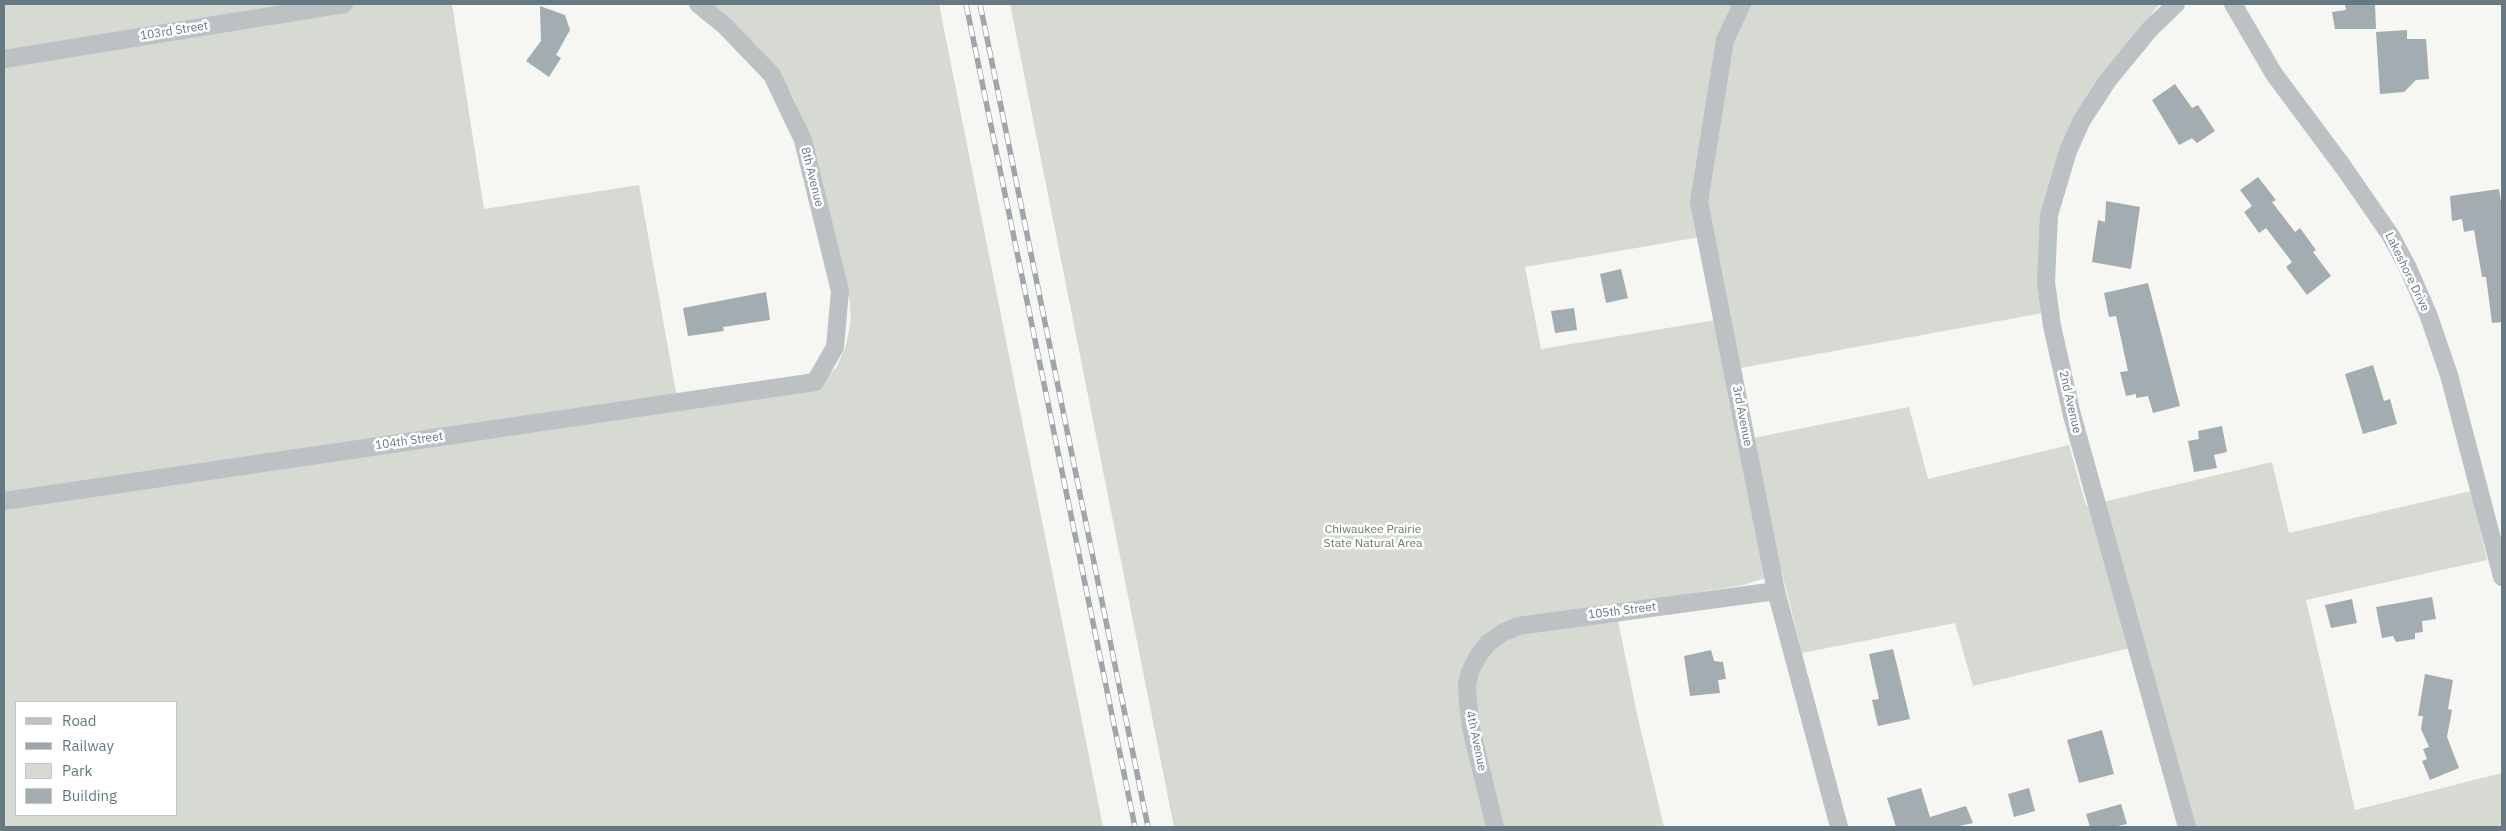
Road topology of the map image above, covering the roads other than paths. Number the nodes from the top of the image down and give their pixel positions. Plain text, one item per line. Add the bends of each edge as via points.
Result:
1 (344, 4) edge
2 (698, 4) edge
3 (1742, 4) edge
4 (2176, 4) edge
5 (2233, 4) edge
6 (4, 59) edge
7 (815, 382) joint
8 (4, 501) edge
9 (2502, 577) edge
10 (1776, 591) junction
11 (1478, 656) joint
12 (1495, 827) edge
13 (1839, 827) edge
14 (2187, 827) edge

1 - 6 street, 103rd Street
2 - 7 street, 8th Avenue via 725,26 772,75 803,140 840,291 835,347
3 - 10 street, 3rd Avenue via 1725,40 1699,202
4 - 14 street, 2nd Avenue via 2150,29 2108,80 2071,143 2049,215 2046,282 2052,326 2072,415
5 - 9 street, Lakeshore Drive via 2274,74 2391,236 2408,268 2449,375
7 - 8 street, 104th Street
10 - 11 street, 105th Street via 1518,626 1488,643
10 - 13 street, 3rd Avenue
11 - 12 street, 4th Avenue via 1467,684 1468,703

